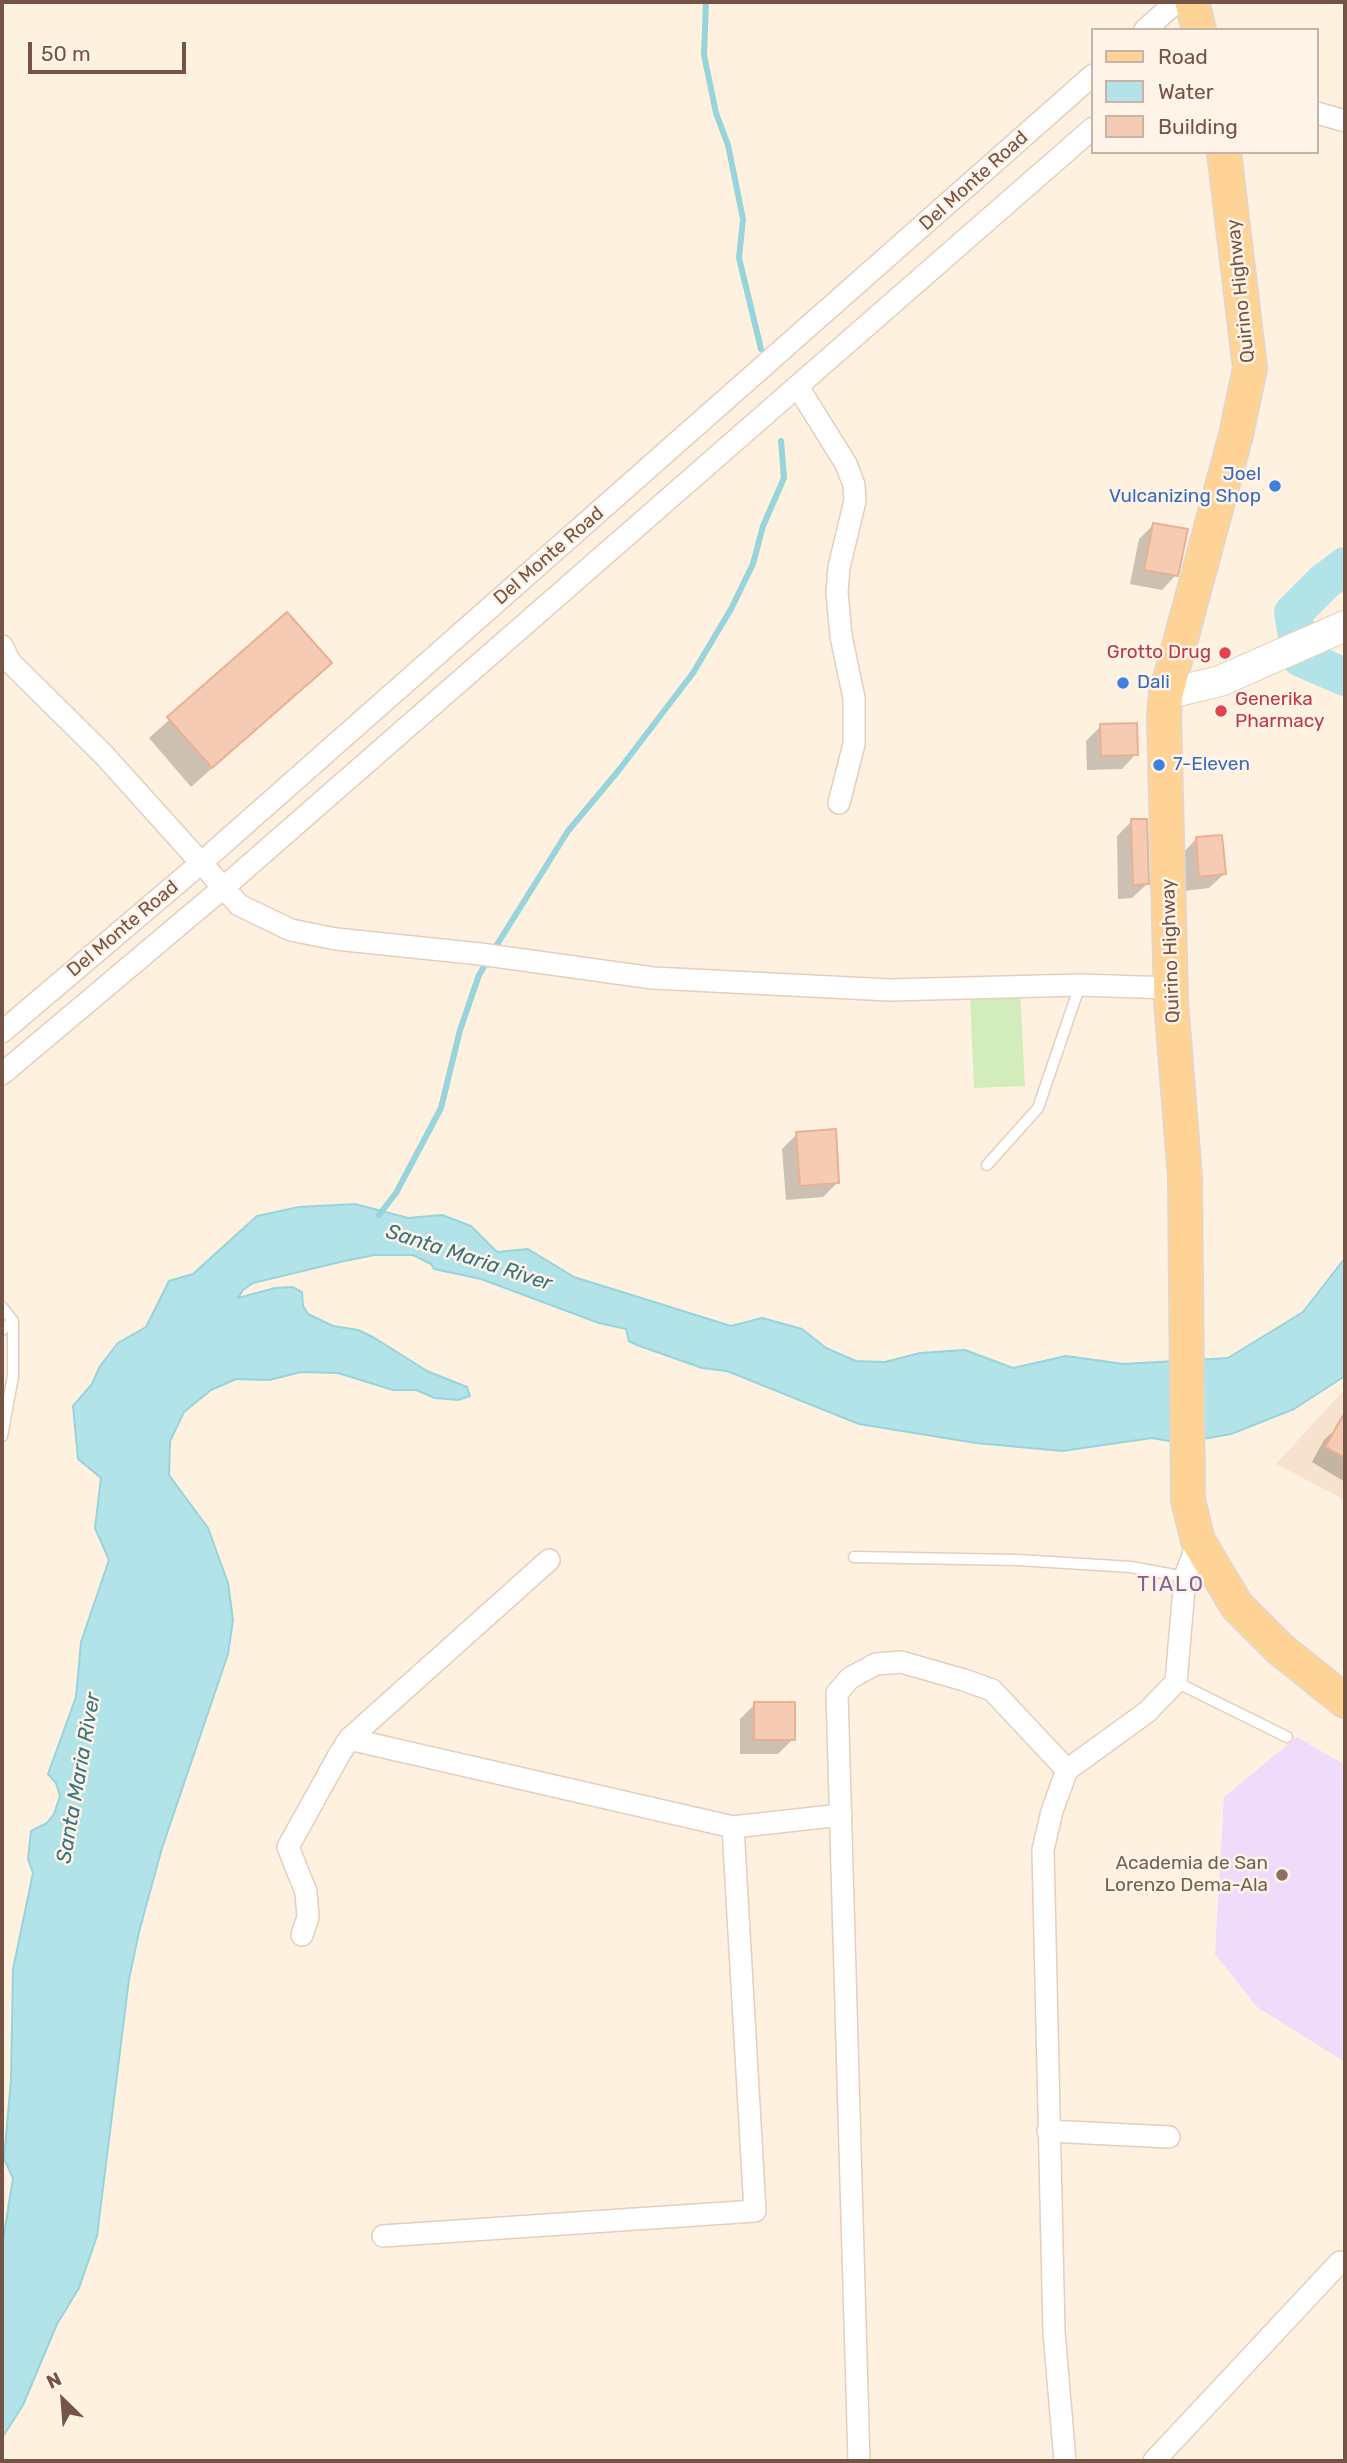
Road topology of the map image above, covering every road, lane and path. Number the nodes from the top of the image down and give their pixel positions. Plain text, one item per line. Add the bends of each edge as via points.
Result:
1 (1176, 2) edge
2 (1192, 2) edge
3 (1147, 28) edge
4 (1198, 28) edge
5 (1092, 76) edge
6 (1319, 114) edge
7 (1345, 121) edge
8 (1092, 129) edge
9 (1224, 154) edge
10 (871, 273) junction
11 (896, 301) junction
12 (798, 387) junction
13 (1345, 626) edge
14 (2, 646) edge
15 (1166, 694) junction
16 (839, 803) dead end
17 (201, 863) junction
18 (223, 888) junction
19 (1080, 985) junction
20 (1171, 988) junction
21 (2, 1032) edge
22 (2, 1074) edge
23 (986, 1165) dead end
24 (2, 1307) edge
25 (13, 1321) junction
26 (2, 1330) edge
27 (2, 1436) edge
28 (1198, 1541) junction
29 (854, 1556) dead end
30 (550, 1560) dead end
31 (1185, 1577) junction
32 (1176, 1682) junction
33 (1345, 1701) edge
34 (1287, 1737) dead end
35 (349, 1739) junction
36 (1067, 1770) junction
37 (841, 1815) junction
38 (733, 1827) junction
39 (302, 1935) dead end
40 (1048, 2131) junction
41 (1170, 2137) dead end
42 (383, 2236) dead end
43 (1340, 2262) dead end
44 (859, 2461) edge
45 (1065, 2461) edge
46 (1154, 2461) edge

1 - 3 street
2 - 4 main road
5 - 10 street, Del Monte Road
6 - 7 street
8 - 11 street, Del Monte Road
9 - 15 main road, Quirino Highway via 1250,368
10 - 11 street
10 - 17 street, Del Monte Road
11 - 12 street, Del Monte Road
12 - 16 street via 854,485 837,592 854,698 854,744
12 - 18 street, Del Monte Road
13 - 15 street via 1220,681
14 - 17 street via 10,662 104,755
15 - 20 main road, Quirino Highway
17 - 18 street
17 - 21 street, Del Monte Road
18 - 19 street via 248,911 291,930 653,978 890,990
18 - 22 street, Del Monte Road
19 - 20 street
19 - 23 lane via 1038,1108
20 - 28 main road, Quirino Highway via 1185,1178 1188,1500
24 - 25 lane
25 - 26 lane
25 - 27 lane via 13,1376
28 - 31 street
28 - 33 main road, Quirino Highway via 1237,1606 1280,1649
29 - 31 lane via 1106,1566
30 - 35 street
31 - 32 street
32 - 34 lane
32 - 36 street via 1147,1712
35 - 38 street
35 - 39 street via 289,1839 290,1855 306,1892 308,1917
36 - 37 street via 992,1690 901,1662 876,1664 850,1678 837,1693
36 - 40 street via 1043,1850
37 - 38 street
37 - 44 street
38 - 42 street via 755,2211
40 - 41 street
40 - 45 street via 1054,2332
43 - 46 street

